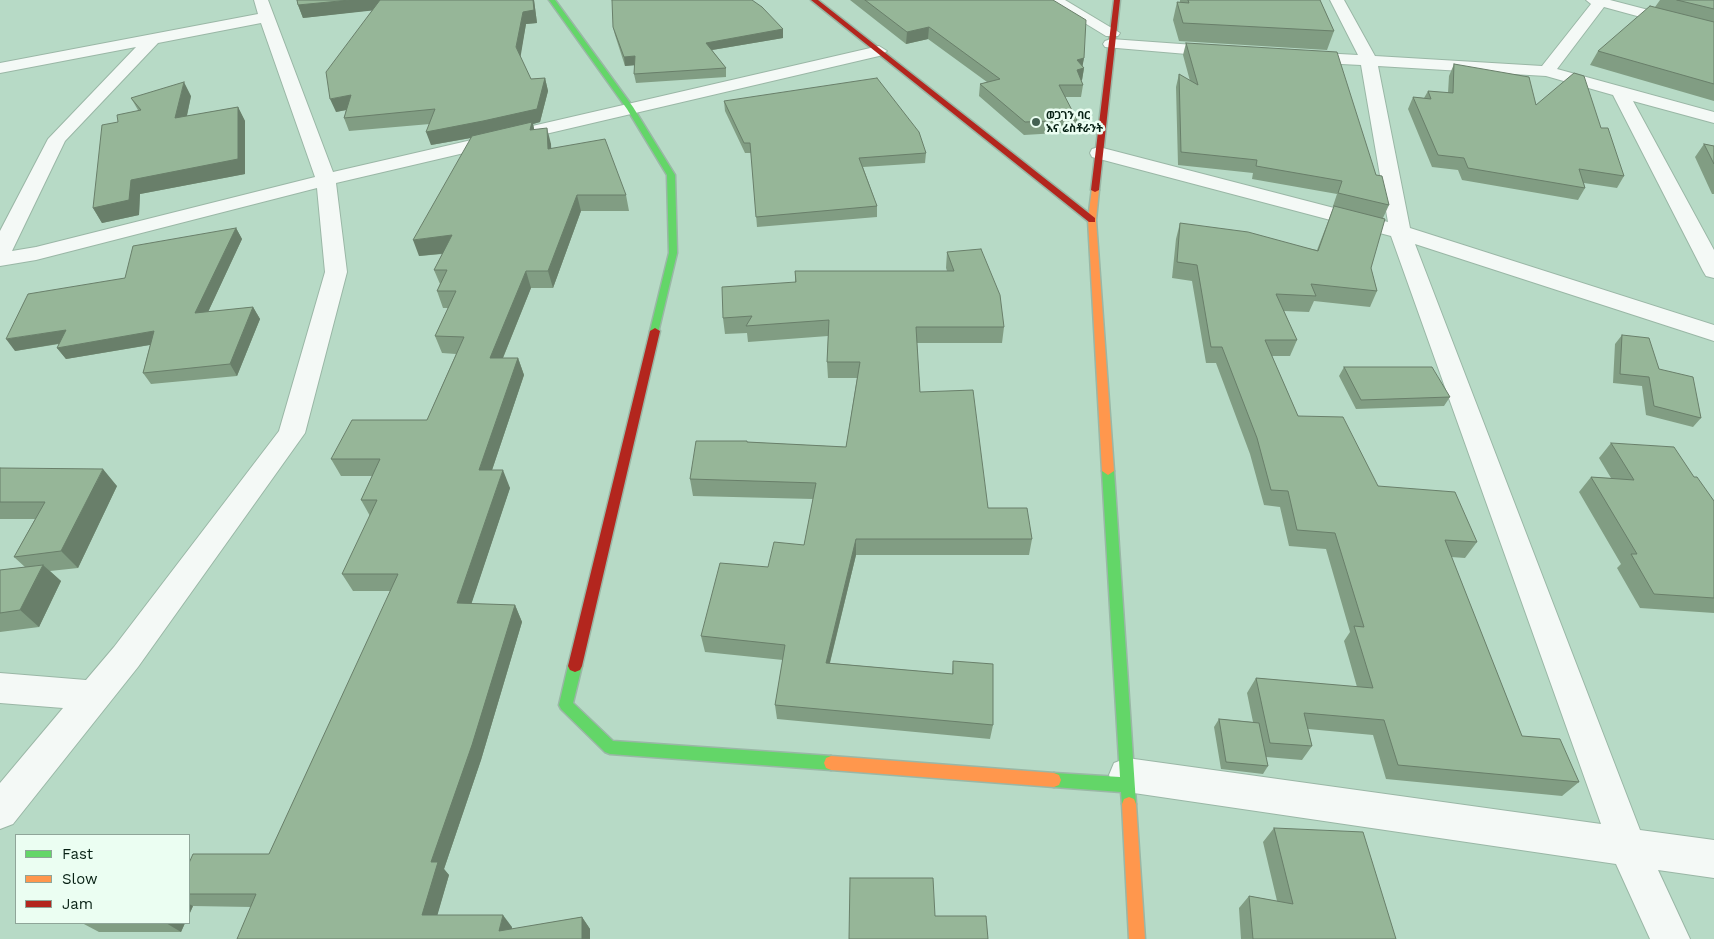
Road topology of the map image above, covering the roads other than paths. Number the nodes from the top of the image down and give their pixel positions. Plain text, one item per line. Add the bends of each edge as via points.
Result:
1 (552, 0) edge
2 (814, 0) edge
3 (1054, 0) edge
4 (1117, 0) edge
5 (1337, 0) edge
6 (1596, 1) edge
7 (264, 9) edge
8 (1714, 32) edge
9 (1111, 39) junction
10 (151, 41) junction
11 (879, 51) junction
12 (1240, 53) edge
13 (1289, 56) edge
14 (1369, 61) junction
15 (0, 68) edge
16 (1547, 71) junction
17 (1619, 90) junction
18 (630, 109) junction
19 (1714, 118) edge
20 (1099, 153) junction
21 (326, 180) junction
22 (1092, 220) junction
23 (1400, 232) junction
24 (0, 252) edge
25 (0, 258) edge
26 (1714, 271) edge
27 (1714, 333) edge
28 (0, 688) edge
29 (94, 696) junction
30 (1127, 780) junction
31 (0, 811) edge
32 (1628, 847) junction
33 (1714, 860) edge
34 (1138, 939) edge
35 (1670, 939) edge

1 - 18 street
2 - 11 street
3 - 9 street
4 - 9 street
5 - 14 street
6 - 8 street
6 - 16 street
7 - 10 street
7 - 21 street
9 - 12 street
9 - 20 street
10 - 15 street
10 - 24 street via 57,139
11 - 18 street
11 - 22 street
13 - 14 street
14 - 16 street
14 - 23 street
16 - 17 street
17 - 19 street
17 - 26 street
18 - 21 street
18 - 30 street via 671,175 673,253 566,705 610,747
20 - 22 street
20 - 23 street
21 - 25 street via 36,253
21 - 29 street via 336,272 292,433
22 - 30 street
23 - 27 street
23 - 32 street
28 - 29 street
29 - 31 street
30 - 32 street
30 - 34 street
32 - 33 street
32 - 35 street

